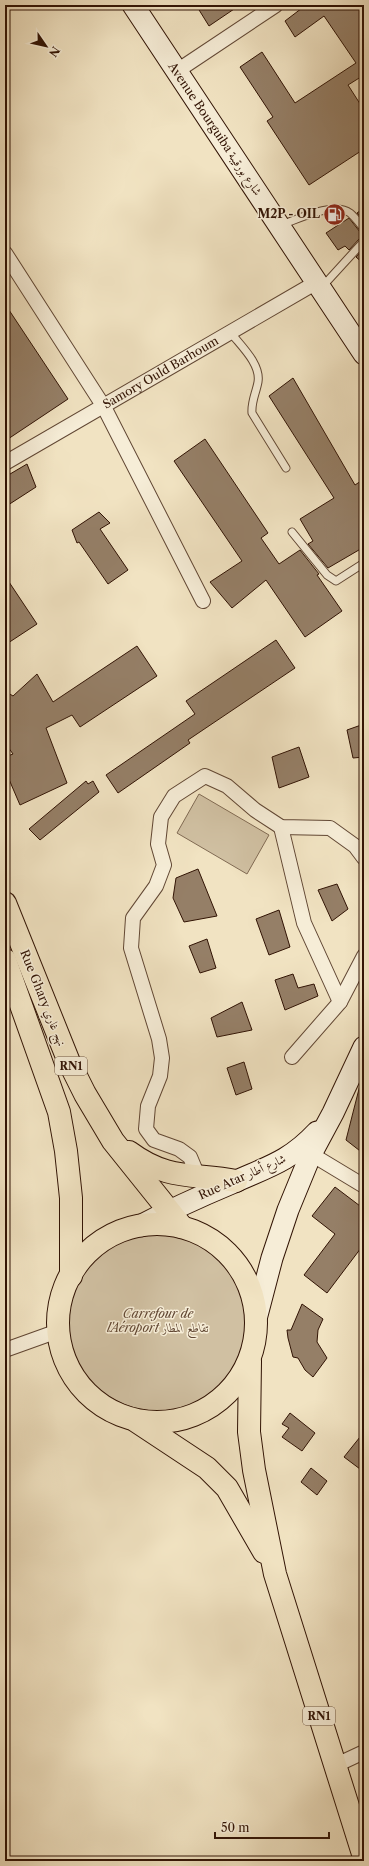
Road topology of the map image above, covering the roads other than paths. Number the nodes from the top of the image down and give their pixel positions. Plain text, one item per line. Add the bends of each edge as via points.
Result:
1 (133, 5) edge
2 (276, 5) edge
3 (177, 71) junction
4 (279, 226) junction
5 (364, 229) edge
6 (364, 241) edge
7 (5, 253) edge
8 (319, 285) junction
9 (231, 332) junction
10 (364, 354) edge
11 (104, 407) junction
12 (5, 463) edge
13 (286, 468) dead end
14 (292, 532) dead end
15 (364, 563) edge
16 (203, 600) dead end
17 (281, 827) junction
18 (364, 858) edge
19 (5, 903) edge
20 (364, 956) edge
21 (5, 960) edge
22 (340, 1002) junction
23 (364, 1047) edge
24 (292, 1057) dead end
25 (333, 1113) junction
26 (113, 1141) junction
27 (311, 1154) junction
28 (196, 1177) junction
29 (236, 1181) junction
30 (364, 1186) edge
31 (170, 1210) junction
32 (140, 1226) junction
33 (182, 1227) junction
34 (71, 1276) junction
35 (256, 1318) junction
36 (58, 1331) junction
37 (5, 1350) edge
38 (250, 1358) junction
39 (135, 1420) junction
40 (275, 1574) junction
41 (364, 1752) edge
42 (334, 1766) junction
43 (363, 1849) edge

1 - 3 street, Avenue Bourguiba شارع بورقيبة
2 - 3 street
3 - 4 street, Avenue Bourguiba شارع بورقيبة
4 - 5 lane via 322,210 340,208 349,212
4 - 8 street, Avenue Bourguiba شارع بورقيبة
6 - 8 lane
7 - 11 street
8 - 9 street, Samory Ould Barhoum
8 - 10 street, Avenue Bourguiba شارع بورقيبة
9 - 11 street, Samory Ould Barhoum
9 - 13 lane via 258,372 258,382 251,405 252,413
11 - 12 street, Samory Ould Barhoum via 64,427
11 - 16 street
14 - 15 lane via 327,575 336,581
17 - 18 street via 330,828 355,846
17 - 22 street via 304,923
17 - 28 street via 255,810 227,786 205,776 174,796 161,817 158,844 164,865 156,886 133,918 131,948 159,1039 162,1058 160,1076 148,1106 146,1129 154,1140 179,1149 190,1157 196,1169
19 - 26 highway, Rue Ghary نهج غاري / RN1 via 69,1062
20 - 22 street
21 - 34 highway, Rue Ghary نهج غاري / RN1 via 59,1112 71,1198
22 - 24 street
23 - 25 street, Rue Atar شارع أطار
25 - 27 street, Rue Atar شارع أطار
25 - 29 street, Rue Atar شارع أطار via 306,1144 287,1158
26 - 28 highway via 149,1165 175,1174
26 - 31 highway, Rue Ghary نهج غاري / RN1
27 - 30 street
27 - 35 street, Rue Atar شارع أطار via 288,1210
28 - 29 highway
29 - 31 street, Rue Atar شارع أطار
31 - 32 street, Rue Atar شارع أطار
31 - 33 highway, Rue Ghary نهج غاري / RN1
32 - 33 highway via 162,1224
32 - 34 highway via 119,1232 100,1243 84,1258
33 - 35 highway via 220,1246 234,1261 248,1285
34 - 36 highway via 61,1304
35 - 38 highway
36 - 37 street
36 - 39 highway via 63,1355 73,1375 86,1392 103,1406
38 - 39 highway via 241,1376 213,1406 175,1421 155,1423
38 - 40 highway, RN1 via 249,1432
39 - 40 highway, RN1 via 207,1468 227,1488
40 - 42 highway, RN1
41 - 42 street
42 - 43 highway, RN1

